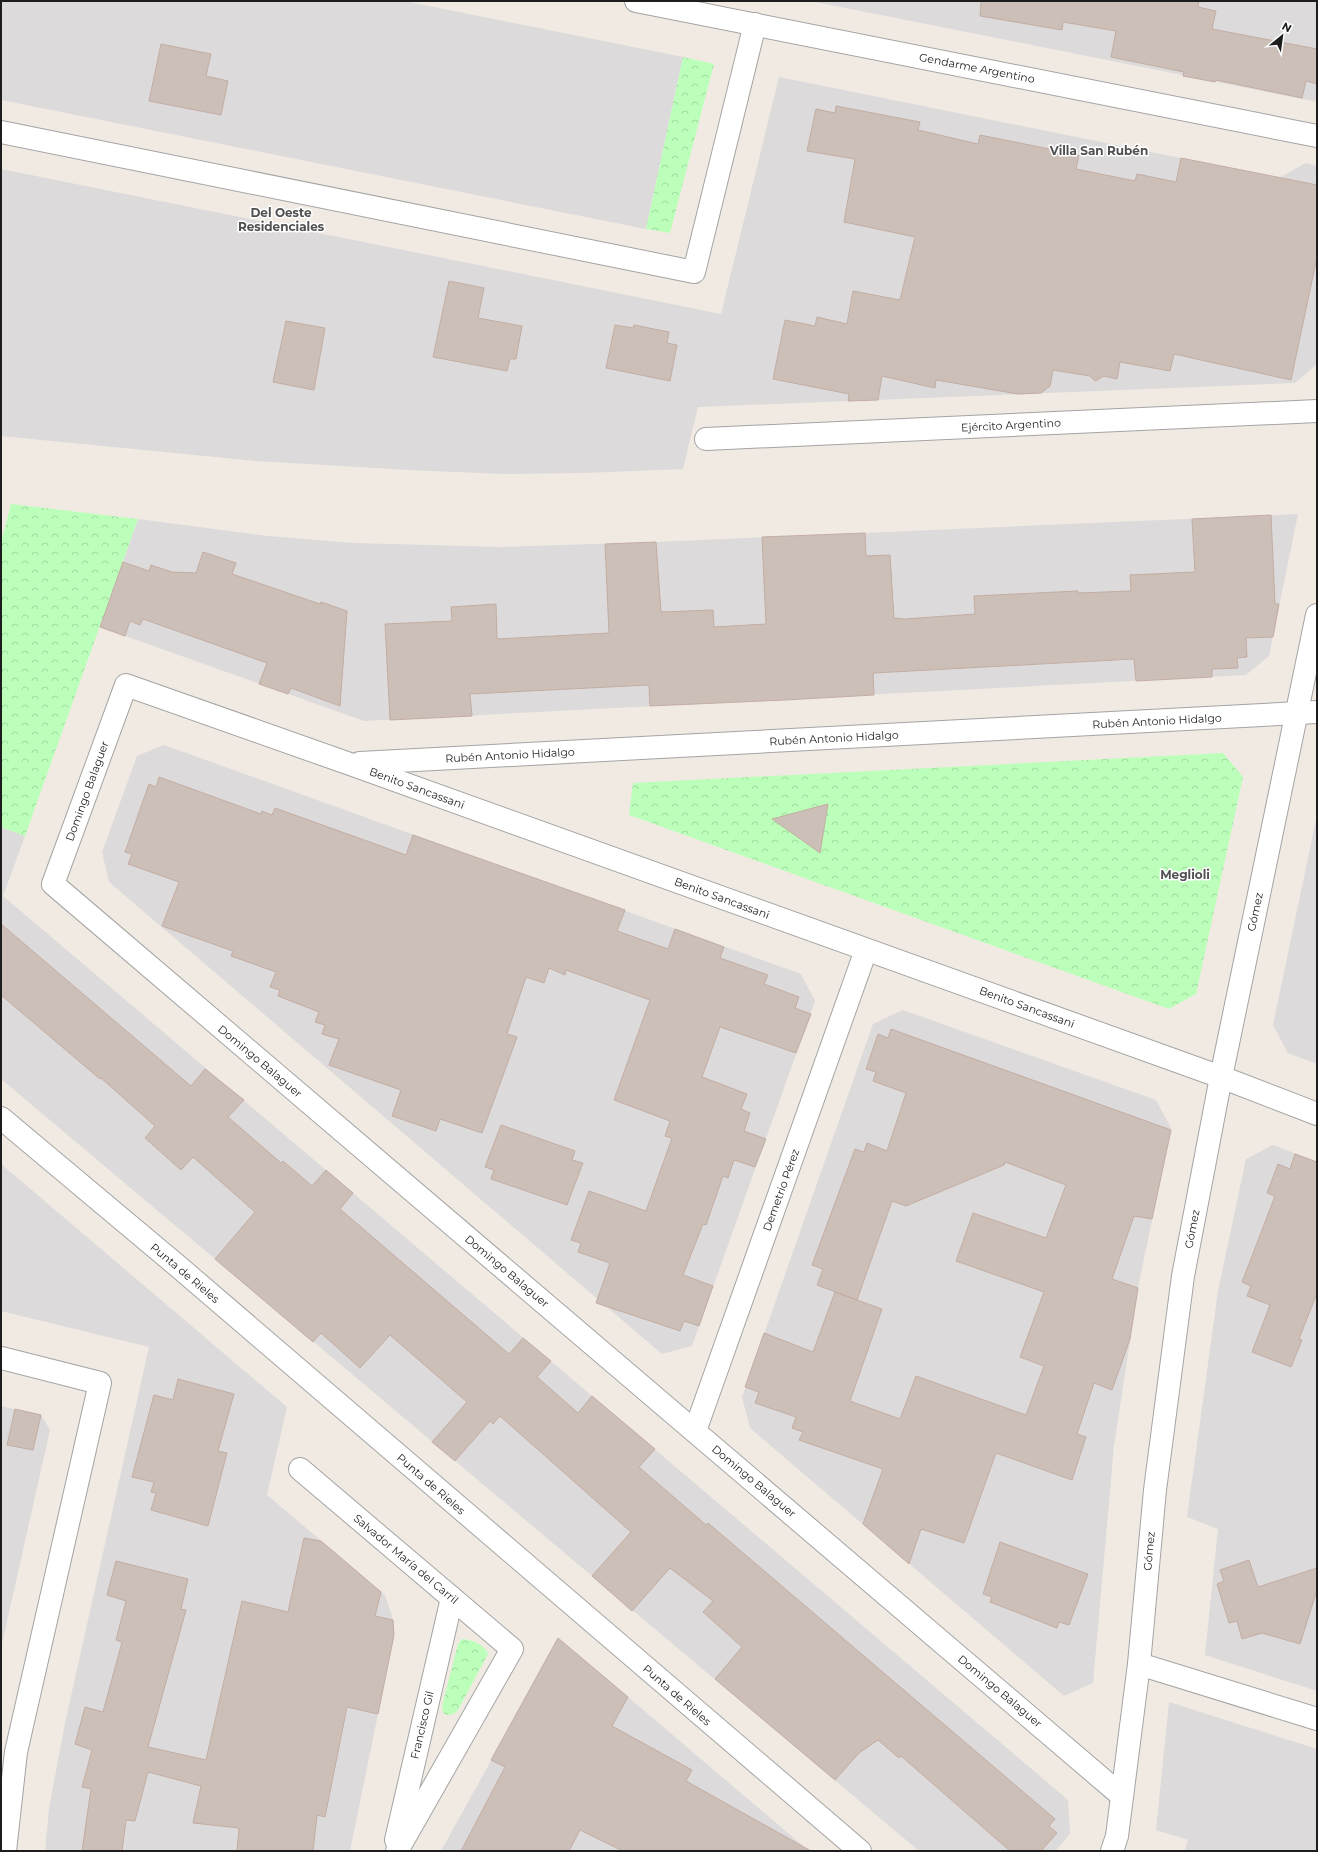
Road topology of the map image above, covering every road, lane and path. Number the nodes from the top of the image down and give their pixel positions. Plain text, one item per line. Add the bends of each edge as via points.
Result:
1 (636, 1) edge
2 (755, 24) junction
3 (1, 132) edge
4 (1317, 136) edge
5 (1317, 411) edge
6 (706, 439) dead end
7 (1317, 615) edge
8 (126, 685) joint
9 (1307, 713) edge
10 (350, 764) junction
11 (866, 950) junction
12 (1221, 1077) junction
13 (1317, 1114) edge
14 (1, 1118) edge
15 (1, 1358) edge
16 (695, 1431) junction
17 (300, 1469) dead end
18 (452, 1598) junction
19 (1139, 1664) junction
20 (1317, 1720) edge
21 (8, 1750) edge
22 (1122, 1796) junction
23 (5, 1851) edge
24 (393, 1851) edge
25 (397, 1851) edge
26 (860, 1851) edge
27 (1112, 1851) edge

1 - 2 street, Gendarme Argentino
2 - 3 street via 694,272
2 - 4 street, Gendarme Argentino
5 - 6 street, Ejército Argentino
7 - 9 street, Gómez
8 - 10 street, Benito Sancassani
8 - 16 street, Domingo Balaguer via 53,884
9 - 10 street, Rubén Antonio Hidalgo
9 - 12 street, Gómez
10 - 11 street, Benito Sancassani
11 - 12 street, Benito Sancassani
11 - 16 street, Demetrio Pérez
12 - 13 street, Benito Sancassani
12 - 19 street, Gómez via 1182,1276 1155,1490
14 - 26 street, Punta de Rieles via 180,1268
15 - 21 street via 100,1383
16 - 22 street, Domingo Balaguer
17 - 18 street, Salvador María del Carril
18 - 24 street, Francisco Gil
18 - 25 street, Salvador María del Carril via 512,1649
19 - 20 street
19 - 22 street, Gómez
21 - 23 street
22 - 27 street, Gómez via 1117,1836

